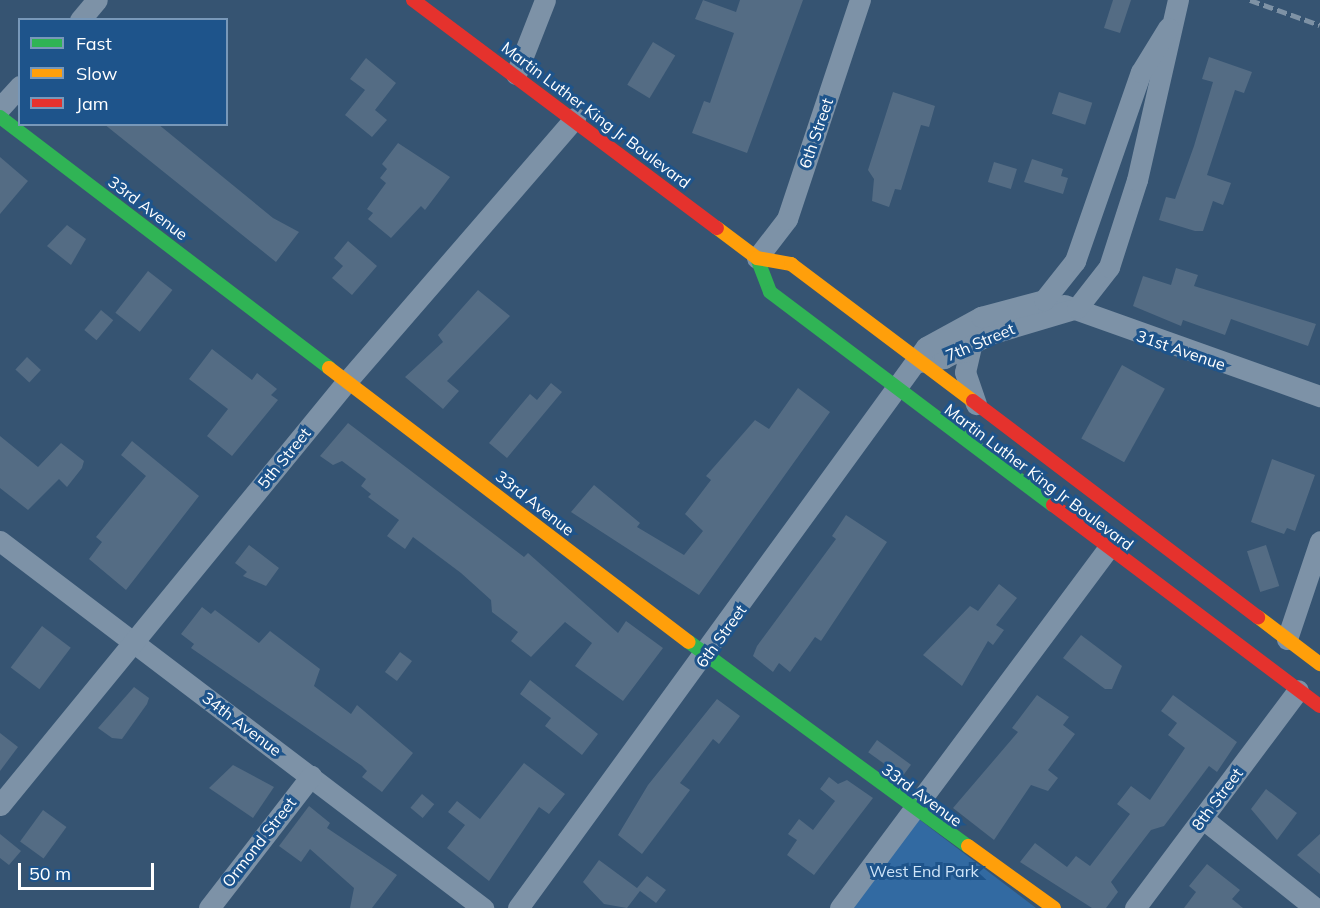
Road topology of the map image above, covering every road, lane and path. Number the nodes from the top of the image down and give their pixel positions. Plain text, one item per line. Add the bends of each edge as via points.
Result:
1 (97, 0) edge
2 (413, 0) edge
3 (545, 0) edge
4 (860, 0) edge
5 (1178, 0) edge
6 (82, 18) edge
7 (1168, 28) junction
8 (516, 74) junction
9 (18, 88) edge
10 (0, 108) edge
11 (0, 117) edge
12 (575, 118) junction
13 (757, 258) junction
14 (1044, 300) junction
15 (1077, 308) junction
16 (972, 342) junction
17 (920, 362) junction
18 (348, 380) junction
19 (898, 390) junction
20 (1320, 396) edge
21 (976, 404) junction
22 (0, 541) edge
23 (1320, 541) edge
24 (1108, 549) junction
25 (1287, 639) junction
26 (133, 643) junction
27 (706, 656) junction
28 (1319, 663) edge
29 (1298, 690) junction
30 (1320, 706) edge
31 (311, 776) junction
32 (0, 806) edge
33 (911, 809) junction
34 (1202, 818) junction
35 (209, 908) edge
36 (483, 908) edge
37 (518, 908) edge
38 (840, 908) edge
39 (1054, 908) edge
40 (1135, 908) edge
41 (1315, 908) edge

1 - 6 street
2 - 8 main road, Martin Luther King Jr Boulevard
3 - 8 street
4 - 13 street, 6th Street via 787,219
5 - 7 street
7 - 14 street via 1141,72 1075,261
7 - 15 street via 1137,180 1109,267
8 - 12 main road, Martin Luther King Jr Boulevard
9 - 10 street
11 - 18 main road, 33rd Avenue
12 - 13 main road, Martin Luther King Jr Boulevard
12 - 18 street, 5th Street
13 - 17 main road, Martin Luther King Jr Boulevard via 791,264
13 - 19 main road, Martin Luther King Jr Boulevard via 770,292
14 - 15 street, 31st Avenue
14 - 17 street, 7th Street via 960,326 926,347
15 - 16 street, 7th Street
15 - 20 street, 31st Avenue via 1127,332
16 - 17 street, 7th Street via 944,358
16 - 21 street via 966,372
17 - 19 street, 6th Street
17 - 21 main road, Martin Luther King Jr Boulevard
18 - 26 street, 5th Street
18 - 27 main road, 33rd Avenue
19 - 24 main road, Martin Luther King Jr Boulevard
19 - 27 street, 6th Street
21 - 25 main road, Martin Luther King Jr Boulevard
22 - 26 street, 34th Avenue
23 - 25 street
24 - 29 main road, Martin Luther King Jr Boulevard
24 - 33 street
25 - 28 main road, Martin Luther King Jr Boulevard
26 - 31 street, 34th Avenue
26 - 32 street, 5th Street
27 - 33 main road, 33rd Avenue
27 - 37 street, 6th Street
29 - 30 main road, Martin Luther King Jr Boulevard
29 - 34 street, 8th Street
31 - 35 street, Ormond Street
31 - 36 street, 34th Avenue
33 - 38 street
33 - 39 main road, 33rd Avenue
34 - 40 street, 8th Street
34 - 41 street

